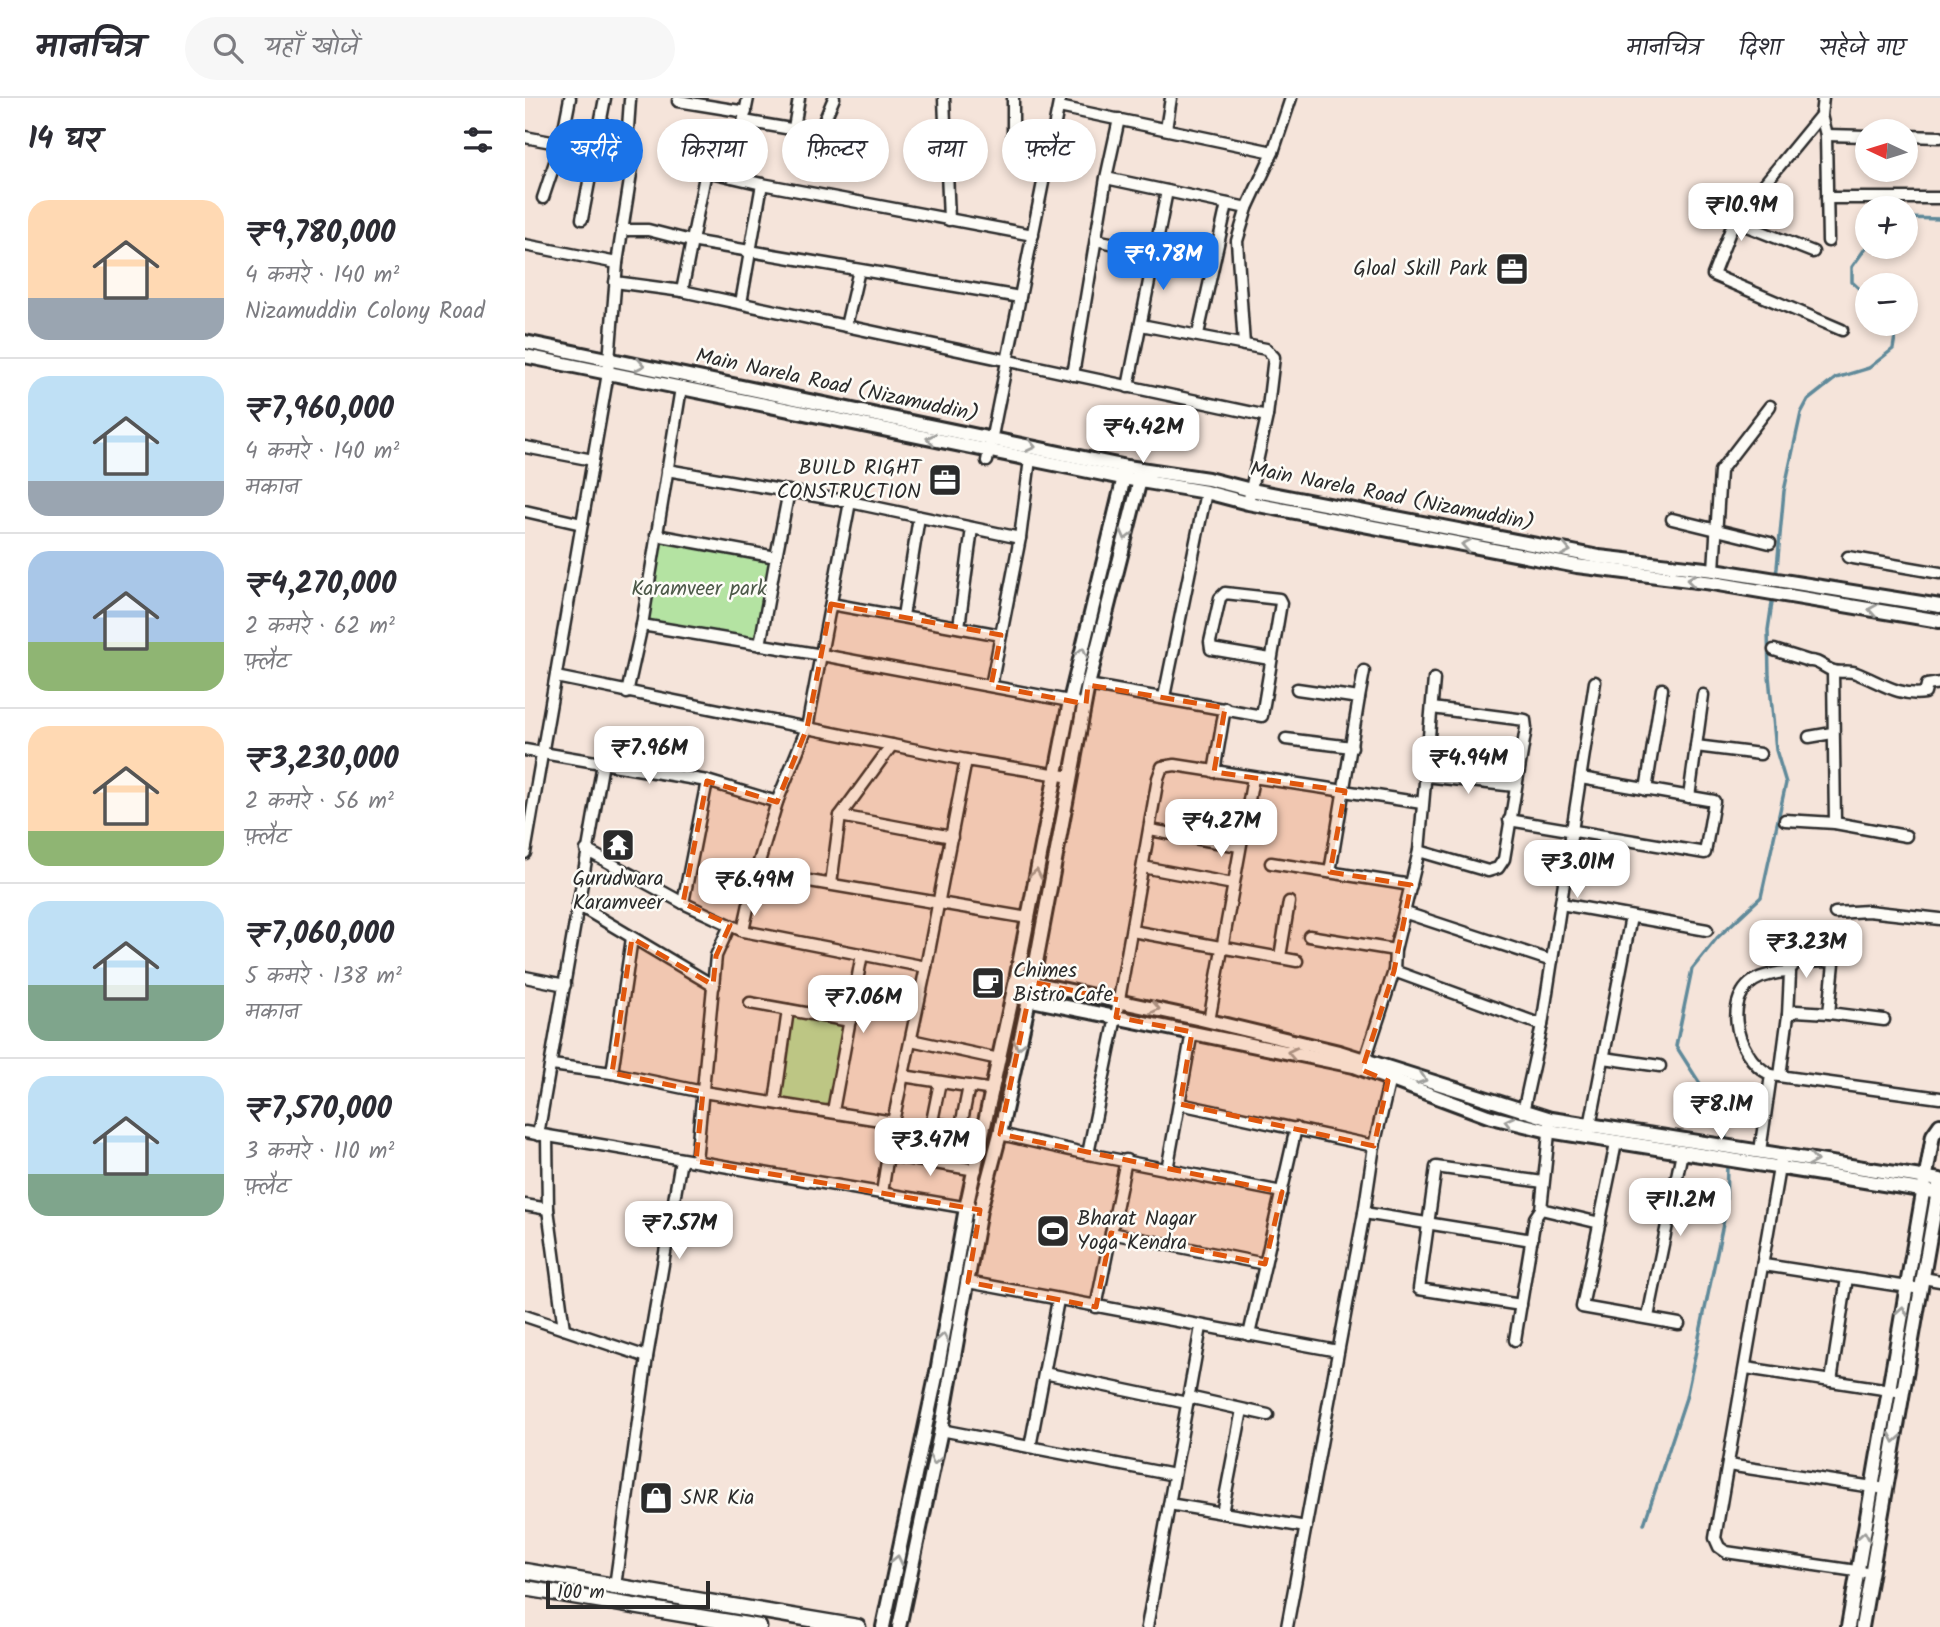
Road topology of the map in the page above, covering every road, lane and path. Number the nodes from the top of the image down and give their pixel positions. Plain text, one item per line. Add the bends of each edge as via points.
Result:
1 (570, 98) edge
2 (605, 98) edge
3 (748, 98) edge
4 (799, 98) edge
5 (834, 98) edge
6 (944, 98) edge
7 (1013, 98) edge
8 (1171, 98) edge
9 (1291, 98) edge
10 (1823, 98) edge
11 (630, 100) edge
12 (678, 101) dead end
13 (710, 102) edge
14 (1060, 102) edge
15 (1821, 115) junction
16 (745, 117) junction
17 (566, 119) edge
18 (602, 119) edge
19 (629, 119) edge
20 (796, 119) edge
21 (825, 119) edge
22 (1013, 119) edge
23 (1119, 119) junction
24 (782, 125) edge
25 (1166, 129) junction
26 (1826, 135) junction
27 (1855, 136) edge
28 (1918, 136) edge
29 (525, 137) edge
30 (1940, 137) edge
31 (546, 141) edge
32 (1273, 152) junction
33 (1106, 178) junction
34 (548, 182) edge
35 (590, 182) edge
36 (630, 182) edge
37 (704, 182) edge
38 (753, 182) edge
39 (762, 184) junction
40 (1167, 191) junction
41 (543, 198) dead end
42 (1827, 198) junction
43 (1940, 198) edge
44 (1227, 204) junction
45 (1247, 208) junction
46 (582, 219) dead end
47 (949, 220) junction
48 (1734, 221) junction
49 (622, 230) junction
50 (1033, 235) junction
51 (1096, 240) junction
52 (691, 241) junction
53 (1828, 241) dead end
54 (525, 245) edge
55 (748, 251) junction
56 (1154, 252) junction
57 (1813, 252) dead end
58 (617, 262) junction
59 (859, 270) junction
60 (615, 282) junction
61 (682, 291) junction
62 (1020, 297) junction
63 (741, 303) junction
64 (1141, 325) junction
65 (846, 326) junction
66 (1842, 330) dead end
67 (1198, 334) junction
68 (525, 342) edge
69 (1244, 345) junction
70 (525, 356) edge
71 (609, 359) junction
72 (1007, 361) junction
73 (608, 373) junction
74 (1073, 375) junction
75 (1128, 387) junction
76 (681, 388) junction
77 (1770, 407) dead end
78 (1267, 416) junction
79 (525, 447) edge
80 (989, 450) junction
81 (1030, 459) junction
82 (593, 460) junction
83 (667, 470) junction
84 (1125, 472) junction
85 (1142, 475) junction
86 (789, 491) junction
87 (1206, 492) junction
88 (1249, 497) junction
89 (850, 502) junction
90 (525, 511) edge
91 (919, 517) junction
92 (1672, 519) dead end
93 (582, 524) junction
94 (972, 528) junction
95 (1717, 530) junction
96 (656, 535) junction
97 (1020, 538) junction
98 (1770, 543) dead end
99 (776, 557) junction
100 (1848, 557) dead end
101 (1714, 570) junction
102 (1940, 573) edge
103 (831, 604) junction
104 (1940, 606) edge
105 (904, 616) junction
106 (1940, 621) edge
107 (642, 625) junction
108 (959, 627) junction
109 (1001, 635) junction
110 (759, 645) junction
111 (1774, 650) dead end
112 (822, 655) junction
113 (1271, 659) junction
114 (1364, 671) dead end
115 (1833, 671) junction
116 (556, 677) junction
117 (1434, 679) dead end
118 (1595, 682) dead end
119 (1940, 683) edge
120 (1089, 685) junction
121 (991, 687) junction
122 (1297, 689) dead end
123 (1662, 689) dead end
124 (627, 693) junction
125 (1703, 695) dead end
126 (1164, 697) junction
127 (1359, 698) junction
128 (1070, 701) junction
129 (1086, 704) junction
130 (1225, 708) junction
131 (1432, 708) junction
132 (807, 728) junction
133 (1832, 733) junction
134 (1809, 737) dead end
135 (1286, 739) dead end
136 (892, 745) junction
137 (1696, 746) junction
138 (1352, 747) junction
139 (525, 750) edge
140 (543, 754) junction
141 (1760, 754) dead end
142 (966, 760) junction
143 (603, 763) junction
144 (1214, 772) junction
145 (1055, 774) junction
146 (1425, 776) junction
147 (1071, 777) junction
148 (1253, 778) junction
149 (1581, 778) junction
150 (707, 781) junction
151 (1515, 786) junction
152 (1646, 790) junction
153 (1345, 791) junction
154 (1689, 797) junction
155 (778, 802) junction
156 (1422, 803) junction
157 (840, 816) junction
158 (1509, 820) junction
159 (1785, 820) dead end
160 (1835, 823) junction
161 (527, 827) edge
162 (1150, 830) junction
163 (1571, 832) junction
164 (1906, 836) dead end
165 (951, 837) junction
166 (1239, 846) junction
167 (586, 850) junction
168 (1419, 850) junction
169 (525, 853) edge
170 (1271, 863) dead end
171 (1143, 867) junction
172 (757, 872) junction
173 (1330, 872) junction
174 (831, 884) junction
175 (1233, 884) junction
176 (1411, 885) junction
177 (939, 902) junction
178 (1289, 902) dead end
179 (683, 903) junction
180 (1560, 904) junction
181 (578, 905) junction
182 (1406, 913) junction
183 (1835, 913) dead end
184 (1630, 917) junction
185 (1028, 918) junction
186 (1940, 919) edge
187 (730, 925) junction
188 (1707, 930) dead end
189 (743, 931) junction
190 (1132, 931) junction
191 (1309, 936) dead end
192 (632, 938) junction
193 (1223, 947) junction
194 (1395, 950) junction
195 (862, 954) junction
196 (1280, 957) junction
197 (1297, 961) dead end
198 (1552, 961) junction
199 (926, 967) junction
200 (1394, 971) junction
201 (1788, 972) junction
202 (525, 977) edge
203 (1016, 980) junction
204 (1032, 982) junction
205 (565, 985) junction
206 (714, 986) junction
207 (1013, 996) junction
208 (1029, 1000) junction
209 (1119, 1000) junction
210 (750, 1003) dead end
211 (788, 1010) junction
212 (1829, 1013) junction
213 (1788, 1015) junction
214 (1116, 1017) junction
215 (1884, 1020) dead end
216 (850, 1021) junction
217 (1209, 1021) junction
218 (1542, 1025) junction
219 (1192, 1032) junction
220 (911, 1040) junction
221 (1604, 1058) junction
222 (999, 1059) junction
223 (552, 1065) junction
224 (1363, 1065) junction
225 (1660, 1066) dead end
226 (612, 1073) junction
227 (1390, 1075) junction
228 (903, 1076) junction
229 (1775, 1076) junction
230 (940, 1082) junction
231 (969, 1086) junction
232 (993, 1090) junction
233 (703, 1092) junction
234 (1940, 1098) edge
235 (775, 1102) junction
236 (1180, 1104) junction
237 (833, 1111) junction
238 (1523, 1112) junction
239 (893, 1122) junction
240 (932, 1123) junction
241 (1550, 1125) junction
242 (1940, 1125) edge
243 (960, 1128) junction
244 (1296, 1128) junction
245 (525, 1132) edge
246 (1588, 1132) junction
247 (1000, 1134) junction
248 (543, 1135) junction
249 (1616, 1143) junction
250 (1374, 1146) junction
251 (1761, 1151) junction
252 (1682, 1152) junction
253 (1088, 1154) junction
254 (888, 1155) junction
255 (681, 1160) junction
256 (1126, 1160) junction
257 (696, 1161) junction
258 (924, 1161) junction
259 (1781, 1161) junction
260 (953, 1166) junction
261 (976, 1170) junction
262 (1167, 1170) junction
263 (1543, 1182) junction
264 (1924, 1184) junction
265 (1939, 1185) edge
266 (1282, 1192) junction
267 (882, 1193) junction
268 (525, 1205) edge
269 (966, 1208) junction
270 (548, 1209) junction
271 (1541, 1209) junction
272 (981, 1210) junction
273 (1364, 1213) junction
274 (1600, 1223) junction
275 (1430, 1224) junction
276 (1111, 1233) junction
277 (1532, 1240) junction
278 (1265, 1264) junction
279 (1764, 1265) junction
280 (1847, 1278) junction
281 (1940, 1281) edge
282 (968, 1282) junction
283 (1922, 1284) junction
284 (1907, 1287) junction
285 (1058, 1300) junction
286 (1521, 1305) junction
287 (1096, 1307) junction
288 (525, 1316) edge
289 (1648, 1317) junction
290 (1679, 1324) dead end
291 (1201, 1327) junction
292 (564, 1329) junction
293 (1249, 1335) junction
294 (1515, 1340) dead end
295 (1338, 1352) junction
296 (647, 1357) junction
297 (1746, 1368) junction
298 (1044, 1373) junction
299 (1831, 1381) junction
300 (1889, 1390) junction
301 (1903, 1392) junction
302 (1187, 1400) junction
303 (1243, 1410) junction
304 (1268, 1415) dead end
305 (941, 1430) junction
306 (1030, 1447) junction
307 (1728, 1465) junction
308 (1174, 1475) junction
309 (1872, 1487) junction
310 (1886, 1489) junction
311 (1169, 1504) junction
312 (1222, 1513) junction
313 (1306, 1527) junction
314 (525, 1571) edge
315 (1865, 1572) junction
316 (621, 1587) junction
317 (525, 1588) edge
318 (625, 1604) junction
319 (759, 1627) edge
320 (858, 1627) edge
321 (883, 1627) edge
322 (899, 1627) edge
323 (1147, 1627) edge
324 (1287, 1627) edge
325 (1848, 1627) edge
326 (1862, 1627) edge

1 - 17 street
2 - 18 street
3 - 16 street
4 - 20 street
5 - 21 street
6 - 47 street
7 - 22 street
8 - 25 street
9 - 32 street
10 - 15 street
11 - 19 street
12 - 13 street
13 - 16 street
14 - 23 street
14 - 50 street
15 - 26 street
15 - 48 street
16 - 24 street
23 - 25 street
23 - 33 street
25 - 32 street
26 - 27 street
26 - 42 street
28 - 30 street
29 - 31 street
32 - 45 street
33 - 40 street
33 - 51 street
34 - 41 street
35 - 46 street
36 - 49 street
37 - 52 street
38 - 39 street
39 - 47 street
39 - 55 street
40 - 44 street
40 - 56 street
42 - 43 street
42 - 53 street
44 - 45 street
44 - 67 street
45 - 69 street via 1237,241
47 - 50 street
48 - 57 street
48 - 66 street via 1713,275
49 - 52 street via 648,230
49 - 58 street
50 - 62 street
51 - 56 street
51 - 74 street
52 - 55 street
52 - 61 street
54 - 58 street
55 - 59 street
55 - 63 street
56 - 64 street
58 - 60 street
59 - 62 street
59 - 65 street
60 - 61 street
60 - 71 street
61 - 63 street
62 - 72 street
63 - 65 street
64 - 67 street
64 - 75 street
65 - 72 street
67 - 69 street
68 - 71 street, Main Narela Road (Nizamuddin)
69 - 78 street via 1266,349 1274,357
70 - 73 street, Main Narela Road (Nizamuddin)
71 - 73 street
71 -> 80 street, Main Narela Road (Nizamuddin)
72 - 74 street
72 - 80 street
73 - 76 street, Main Narela Road (Nizamuddin)
73 - 82 street
74 - 75 street
75 - 78 street
80 -> 76 street, Main Narela Road (Nizamuddin)
76 - 83 street
77 - 95 street via 1720,471
78 - 88 street
79 - 82 street
80 - 81 street, Main Narela Road (Nizamuddin)
80 -> 84 street, Main Narela Road (Nizamuddin)
81 - 84 street, Main Narela Road (Nizamuddin)
81 - 97 street
82 - 93 street
83 - 86 street
83 - 96 street
84 - 85 street, Main Narela Road (Nizamuddin)
128 -> 84 street
85 - 87 street, Main Narela Road (Nizamuddin)
85 - 88 street, Main Narela Road (Nizamuddin) via 1208,479
85 -> 120 street
86 - 89 street
86 - 99 street
87 - 88 street, Main Narela Road (Nizamuddin)
87 - 126 street
88 -> 101 street, Main Narela Road (Nizamuddin) via 1599,557
106 -> 88 street, Main Narela Road (Nizamuddin) via 1713,583 1577,566
89 - 91 street
89 - 103 street
90 - 93 street
91 - 94 street
91 - 105 street
92 - 95 street
93 - 116 street
94 - 97 street
94 - 108 street
95 - 98 street
95 - 101 street
96 - 99 street
96 - 107 street
97 - 109 street
99 - 110 street
100 - 102 street
101 - 104 street, Main Narela Road (Nizamuddin)
103 - 105 street
103 - 112 street
105 - 108 street
107 - 110 street
107 - 124 street
108 - 109 street
109 - 121 street
110 - 112 street
111 - 115 street via 1815,660
112 - 121 street
112 - 132 street
113 - 113 street via 1279,599 1226,593 1220,598 1211,649
113 - 130 street via 1262,716
114 - 127 street
115 - 119 street via 1854,672 1912,695
115 - 133 street
116 - 124 street
116 - 140 street
117 - 131 street
118 - 149 street
120 - 126 street
120 - 129 street
121 - 128 street
122 - 127 street
123 - 152 street
124 - 132 street
125 - 137 street
126 - 130 street
127 - 138 street
128 - 129 street
128 - 145 street
129 - 147 street
130 - 144 street
131 - 146 street
131 - 151 street via 1525,720
132 - 136 street
132 - 155 street
133 - 134 street
133 - 160 street
135 - 138 street
136 - 142 street
136 - 157 street
137 - 141 street
137 - 154 street
138 - 153 street
139 - 140 street
140 - 143 street
140 - 161 street
142 - 145 street
142 - 165 street
143 - 150 street
143 - 167 street
144 - 148 street
144 - 162 street via 1162,767
145 - 147 street
185 -> 145 street
146 - 151 street
146 - 156 street
147 - 204 street
148 - 153 street
148 - 166 street
149 - 152 street
149 - 163 street
150 - 155 street
150 - 179 street
151 - 158 street
152 - 154 street
153 - 156 street
153 - 173 street
154 - 163 street via 1714,801 1705,853
155 - 172 street
156 - 168 street
157 - 165 street
157 - 174 street
158 - 163 street
158 - 168 street via 1504,859 1498,868 1488,871
159 - 160 street
160 - 164 street
161 - 169 street
162 - 166 street
162 - 171 street
163 - 180 street
165 - 177 street
166 - 175 street
167 - 179 street
167 - 181 street
168 - 176 street
170 - 173 street
171 - 175 street
171 - 190 street
172 - 174 street
172 - 189 street
173 - 176 street
174 - 177 street
175 - 193 street
176 - 182 street
177 - 185 street
177 - 199 street
178 - 196 street
179 - 187 street
180 - 184 street
180 - 198 street
181 - 192 street
181 - 205 street
182 - 194 street
182 - 198 street
183 - 186 street via 1868,911
184 - 188 street
184 - 221 street
185 - 203 street
187 - 189 street
187 - 206 street via 716,956
189 - 195 street
190 - 193 street
190 - 209 street
191 - 194 street
192 - 206 street
192 - 226 street
193 - 196 street
193 - 217 street
194 - 200 street
195 - 199 street
195 - 216 street
196 - 197 street
198 - 218 street
199 - 220 street
200 - 218 street
200 - 224 street
201 - 212 street via 1796,962 1832,961
201 - 213 street
201 - 229 street via 1757,977 1746,984 1738,1001 1736,1030 1761,1070
202 - 205 street
203 - 204 street
203 - 207 street
204 - 208 street
204 - 209 street
205 - 223 street
206 - 233 street
207 - 208 street
207 - 222 street
208 - 214 street
208 -> 247 street
209 - 214 street
209 -> 217 street
210 - 211 street
211 - 216 street
211 - 235 street
212 - 213 street
212 - 215 street
213 - 229 street
214 - 219 street
214 - 253 street
216 - 237 street
217 - 224 street
218 - 238 street
224 -> 219 street
219 - 236 street
220 - 222 street
220 - 228 street
221 - 225 street
221 - 246 street
222 - 232 street
223 - 226 street
223 - 248 street
224 - 227 street
226 - 233 street
227 -> 238 street
241 -> 227 street via 1487,1116
227 - 250 street
228 - 230 street
228 - 239 street
229 - 234 street
229 - 251 street
230 - 231 street
230 - 240 street
231 - 232 street
231 - 243 street
232 - 261 street
233 - 235 street
233 - 257 street
235 - 237 street
236 - 244 street
236 - 262 street
237 - 239 street
238 - 241 street
239 - 254 street
240 - 243 street
240 - 258 street
241 - 246 street
241 - 263 street
242 - 264 street via 1933,1135
243 - 260 street
244 - 250 street
244 - 266 street
245 - 248 street
246 - 249 street
246 - 251 street
247 - 253 street
247 - 272 street
248 - 255 street
248 - 270 street
249 - 252 street
249 - 274 street
250 - 273 street
251 - 259 street
252 - 259 street via 1741,1162
252 - 289 street
253 - 256 street
254 - 258 street
254 - 267 street
255 - 257 street
255 - 296 street
256 - 262 street
256 - 276 street
257 - 267 street
258 - 260 street
259 - 264 street
259 - 279 street
260 - 261 street
261 - 269 street
262 - 266 street
263 - 271 street
263 - 275 street via 1436,1167
264 - 265 street
264 - 284 street
265 - 283 street
266 - 278 street
267 - 269 street
268 - 270 street
269 - 272 street
321 -> 269 street
270 - 292 street
271 - 274 street
271 - 277 street
272 - 282 street
273 - 275 street
273 - 295 street
274 - 289 street via 1582,1307
275 - 277 street
275 - 286 street via 1419,1289
276 - 278 street
276 - 287 street
277 - 286 street
278 - 293 street
279 - 280 street
279 - 297 street
280 - 284 street
280 - 299 street
281 - 283 street
282 - 285 street
282 - 305 street
283 - 284 street
283 - 301 street
300 -> 284 street
285 - 287 street
285 - 298 street
286 - 294 street
287 - 291 street
288 - 292 street
289 - 290 street
291 - 293 street
291 - 302 street
292 - 296 street
293 - 295 street
295 - 313 street
296 - 316 street
297 - 299 street
297 - 307 street
298 - 302 street
298 - 306 street
299 - 300 street
300 - 301 street
300 - 309 street
301 -> 310 street
302 - 303 street
302 - 308 street
303 - 304 street
303 - 312 street
305 - 306 street
305 -> 322 street
306 - 308 street
307 - 309 street
307 - 315 street via 1716,1538 1719,1547 1726,1552
308 - 311 street
309 - 310 street
315 -> 309 street
310 - 315 street
311 - 312 street
311 - 323 street
312 - 313 street
313 - 324 street
314 - 316 main road
315 - 325 street
315 - 326 street
316 - 318 main road
316 - 320 main road
317 - 318 main road
318 - 319 main road

